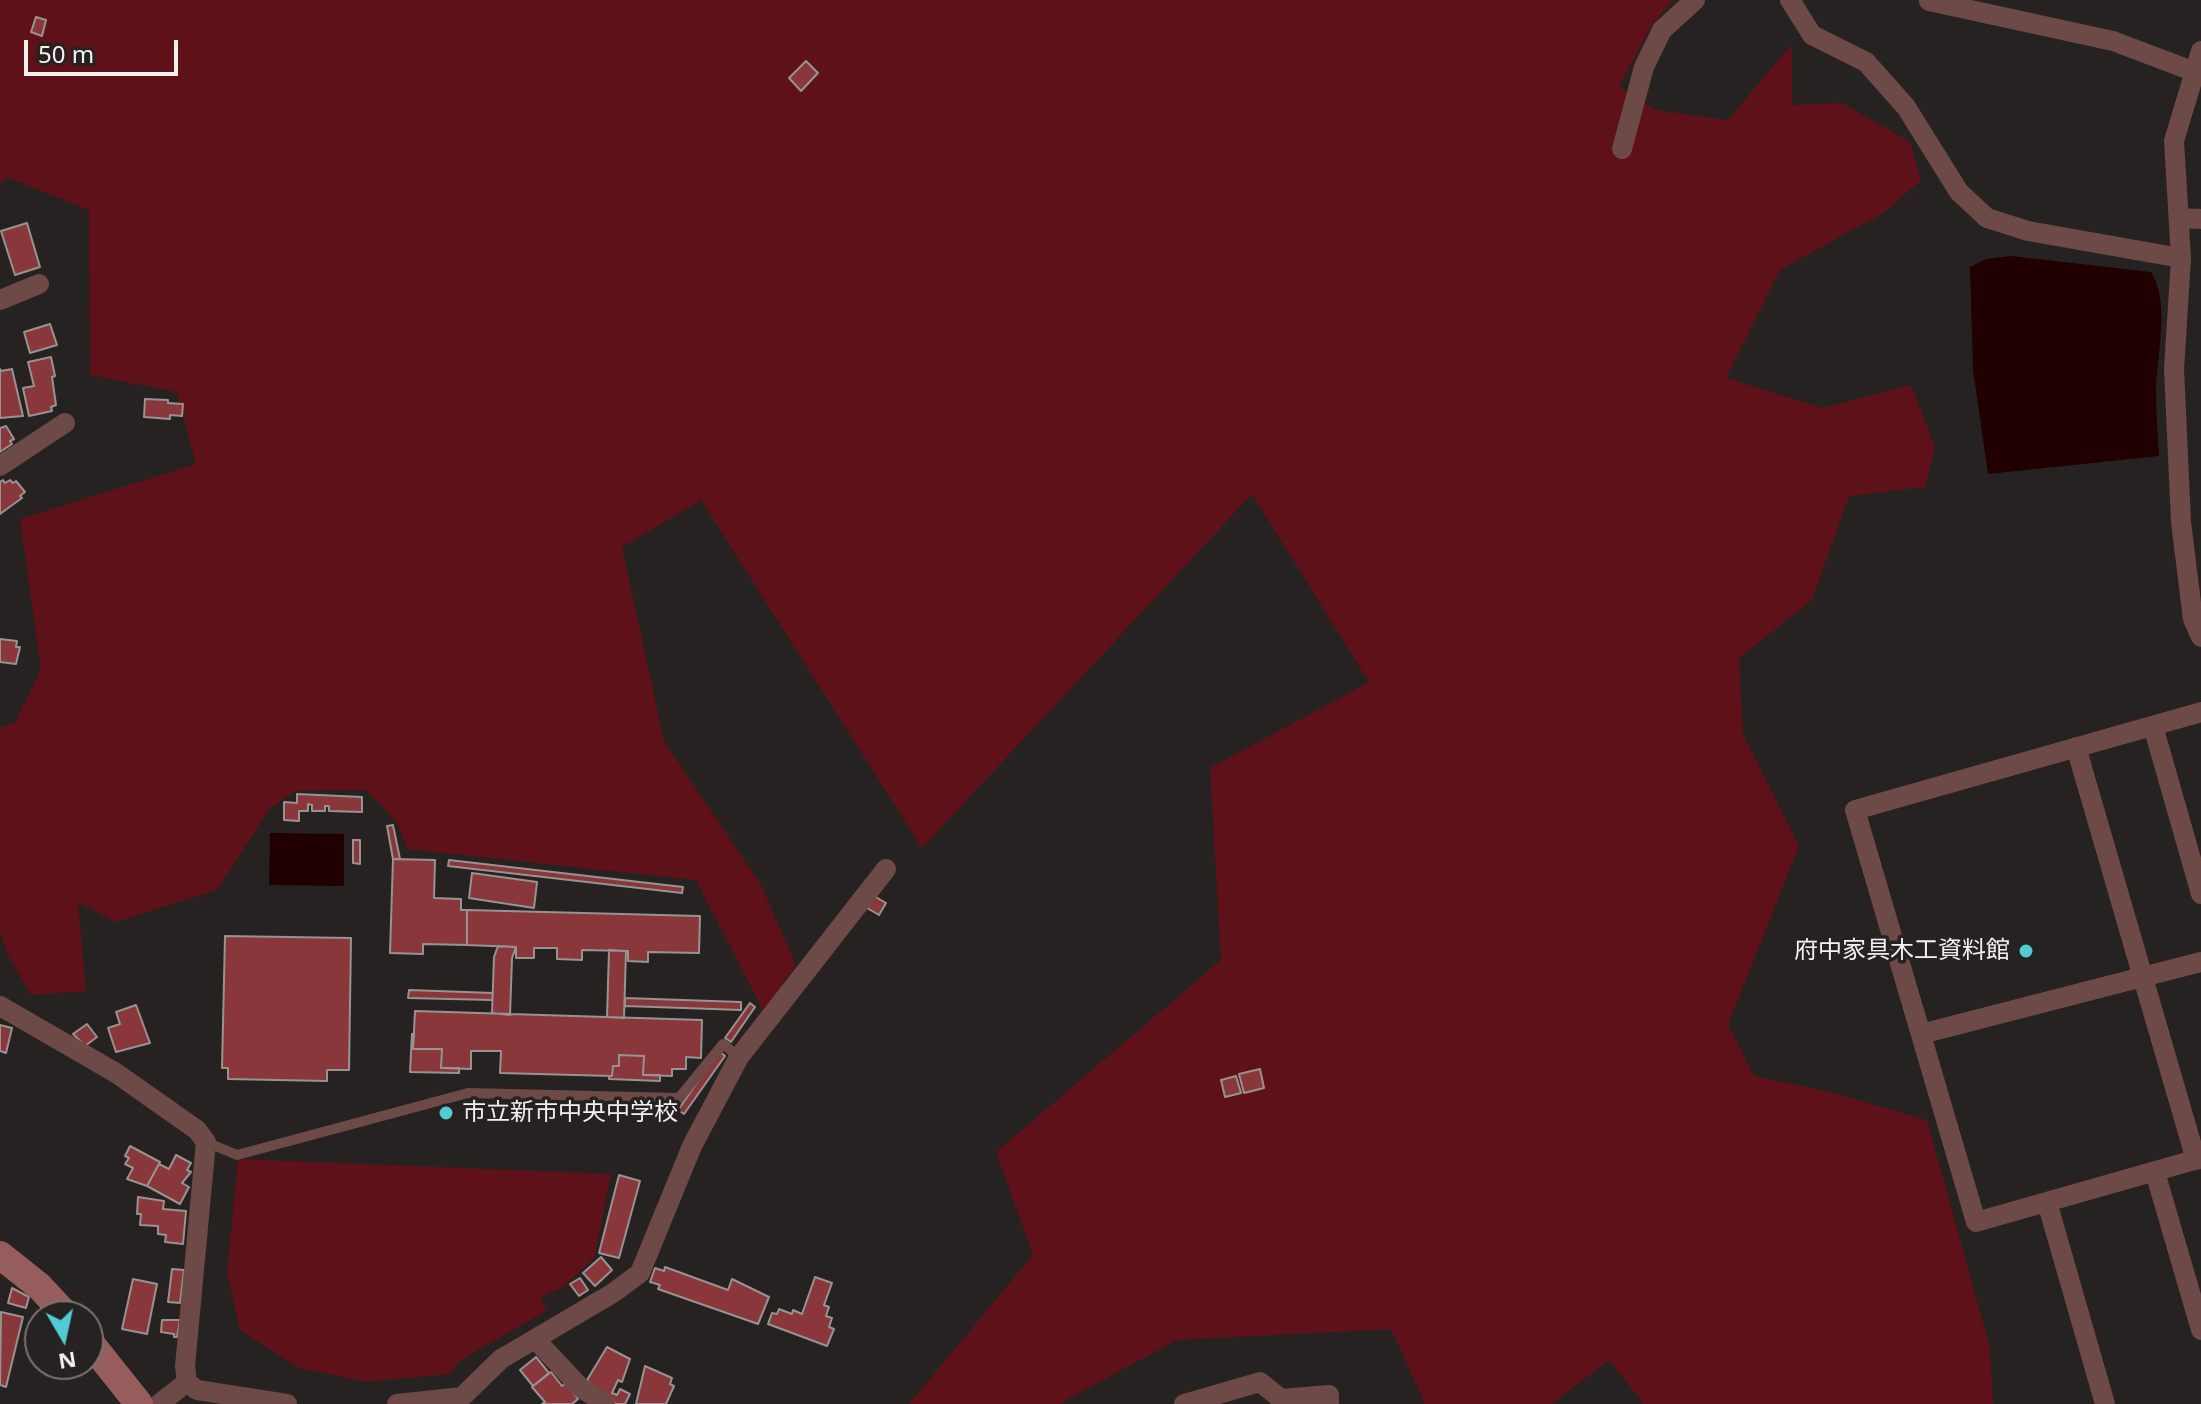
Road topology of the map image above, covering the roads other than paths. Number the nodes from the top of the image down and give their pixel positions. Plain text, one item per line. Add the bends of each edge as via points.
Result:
1 (1695, 0) edge
2 (1790, 0) edge
3 (1929, 0) edge
4 (2201, 51) edge
5 (2195, 72) junction
6 (1622, 149) dead end
7 (2179, 218) junction
8 (2201, 219) edge
9 (2181, 258) junction
10 (39, 284) dead end
11 (0, 300) edge
12 (65, 423) dead end
13 (0, 466) edge
14 (2201, 637) edge
15 (2201, 712) edge
16 (2153, 726) junction
17 (2076, 747) junction
18 (886, 869) dead end
19 (2201, 894) edge
20 (2201, 962) edge
21 (2143, 977) junction
22 (0, 1006) edge
23 (1921, 1034) junction
24 (739, 1057) junction
25 (206, 1142) junction
26 (2199, 1159) edge
27 (2155, 1172) junction
28 (2047, 1202) junction
29 (0, 1255) edge
30 (52, 1300) edge
31 (2201, 1330) edge
32 (535, 1339) junction
33 (104, 1360) edge
34 (187, 1382) junction
35 (139, 1404) edge
36 (159, 1404) edge
37 (287, 1404) edge
38 (397, 1404) edge
39 (605, 1404) edge
40 (1184, 1404) edge
41 (1329, 1404) edge
42 (2105, 1404) edge

1 - 6 street via 1662,30 1644,67
2 - 9 street via 1812,35 1866,62 1906,107 1959,192 1987,218 2028,231
3 - 5 street via 2113,41
4 - 5 street
5 - 7 street via 2174,141
7 - 8 street
7 - 9 street
9 - 14 street via 2174,369 2181,522 2193,619
10 - 11 street
12 - 13 street
15 - 16 street
16 - 17 street
16 - 19 street
17 - 21 street
17 - 23 street via 1855,810
18 - 24 street
20 - 21 street
21 - 23 street
21 - 26 street
22 - 25 street via 116,1073 197,1130
23 - 28 street via 1976,1222
24 - 25 lane via 723,1044 679,1098 468,1093 237,1155
24 - 32 street via 692,1146 640,1273
25 - 34 street
26 - 27 street
27 - 28 street
27 - 31 street
28 - 42 street
29 - 30 main road
32 - 38 street via 501,1359 462,1397
32 - 39 street via 580,1387
33 - 35 main road
34 - 36 street
34 - 37 street via 197,1390
40 - 41 street via 1260,1382 1281,1399 1329,1395

